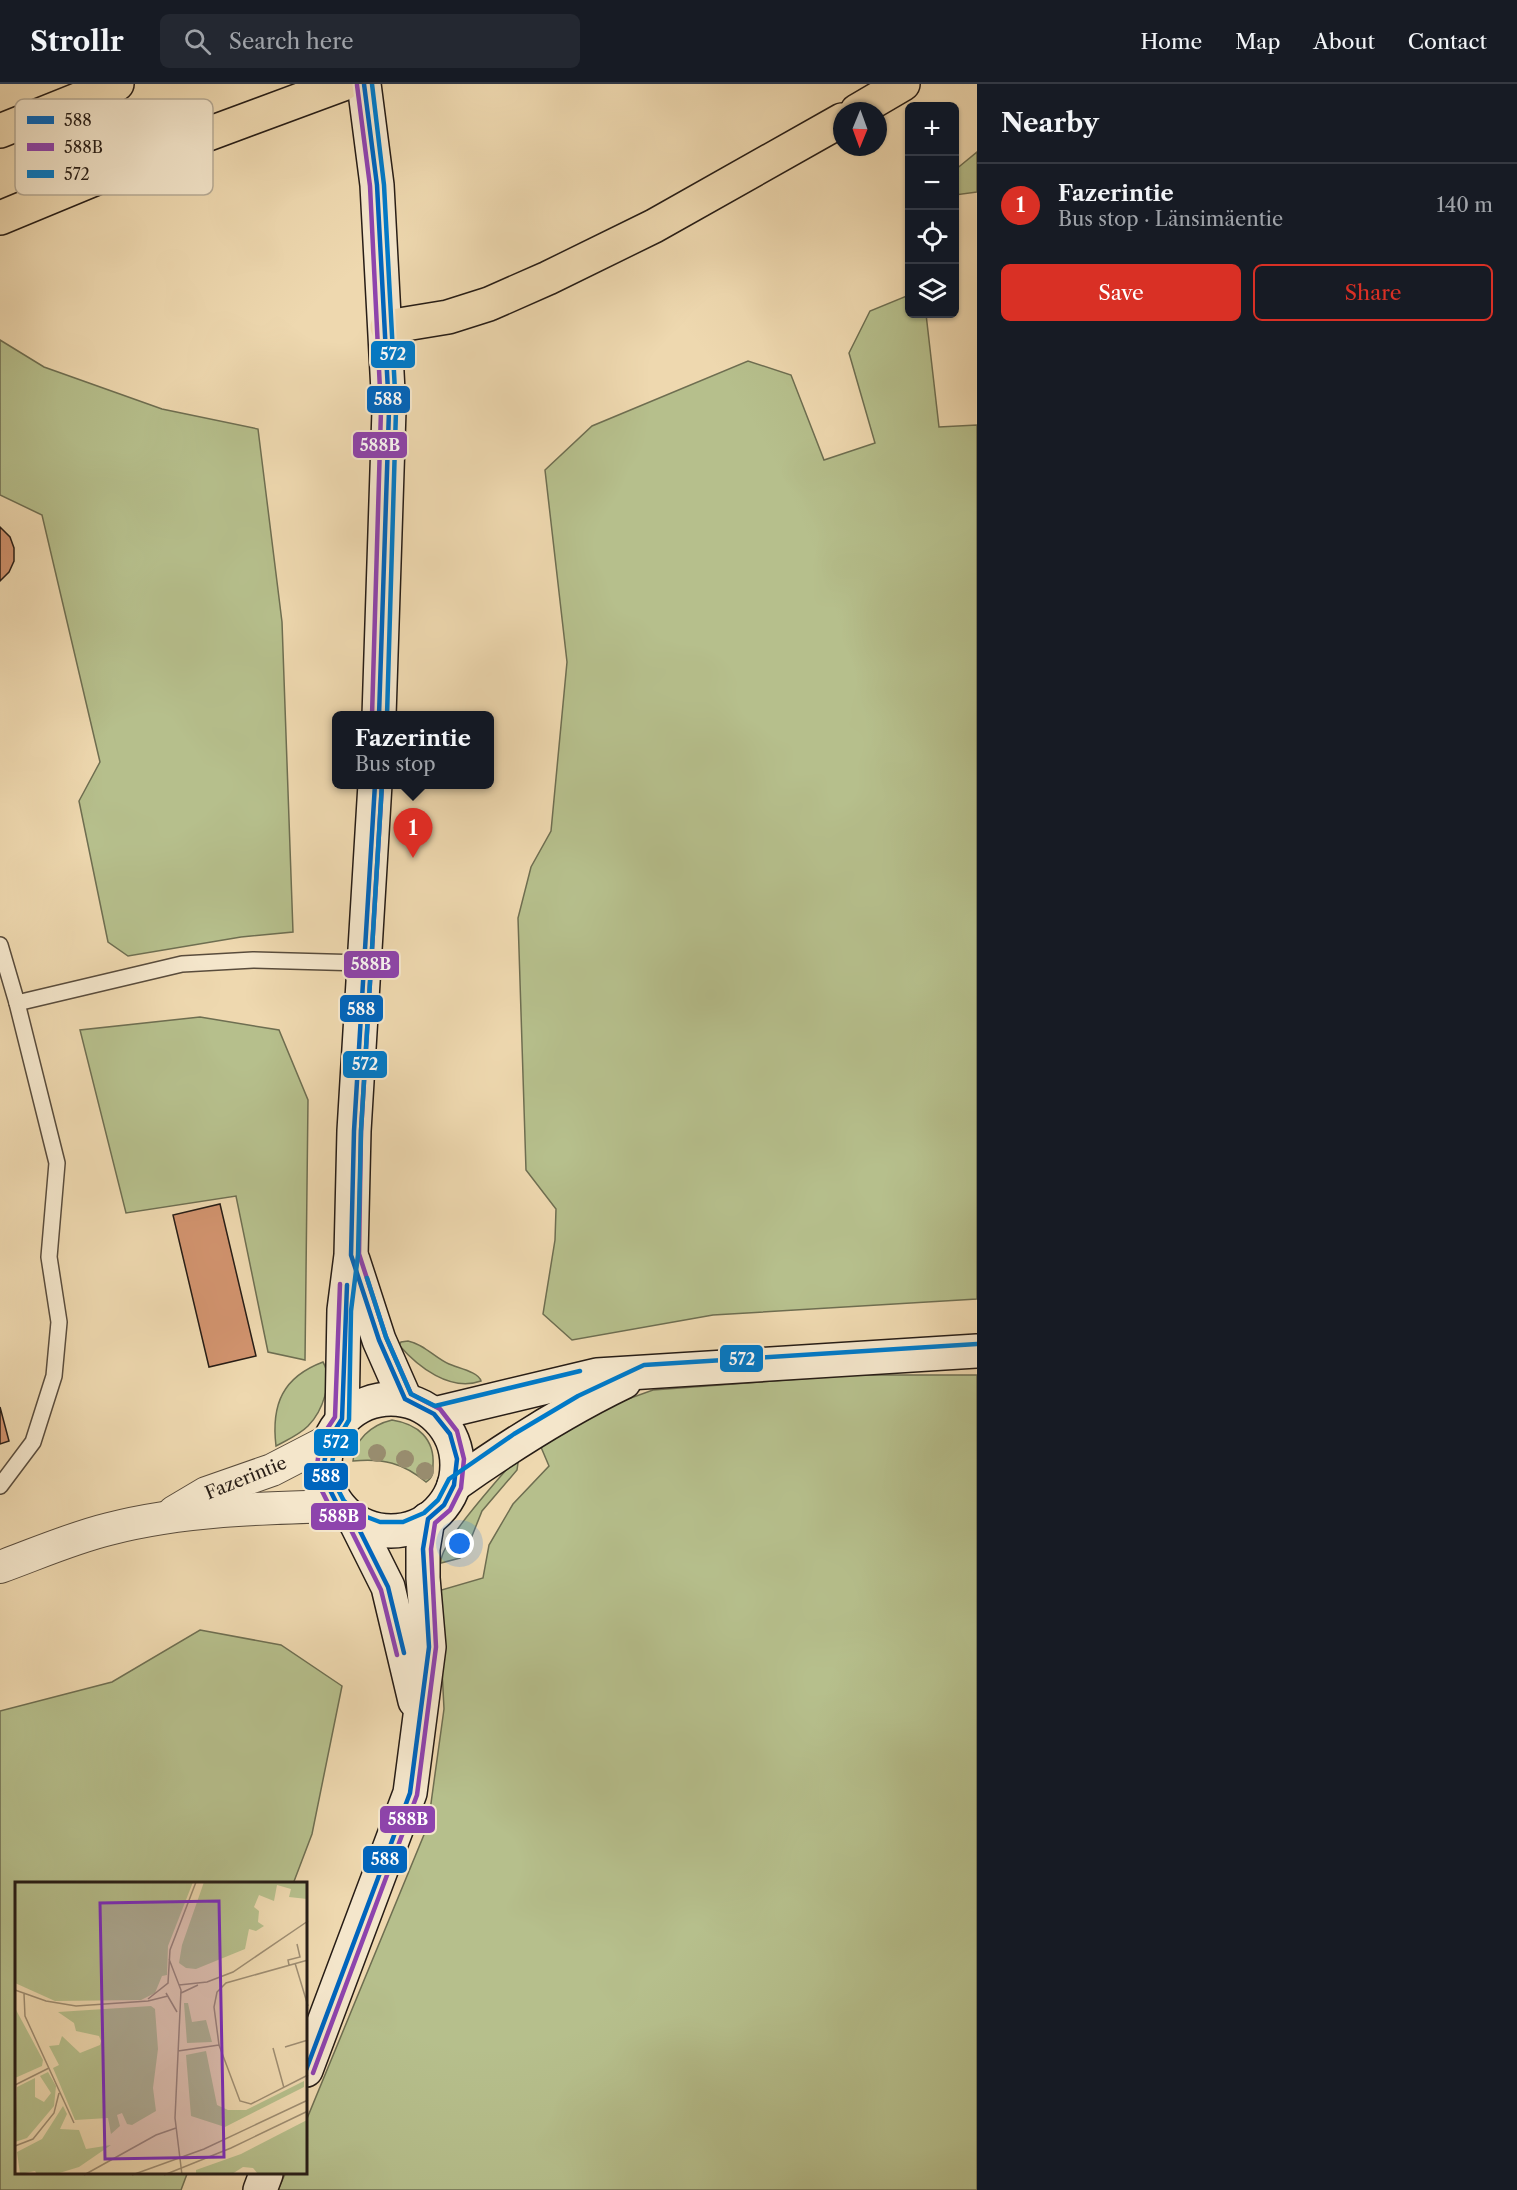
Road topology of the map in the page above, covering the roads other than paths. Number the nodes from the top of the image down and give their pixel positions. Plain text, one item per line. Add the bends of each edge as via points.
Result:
1 (117, 84) edge
2 (343, 84) edge
3 (364, 84) edge
4 (903, 84) edge
5 (80, 99) edge
6 (872, 102) edge
7 (15, 125) edge
8 (833, 125) edge
9 (0, 131) edge
10 (213, 132) edge
11 (56, 195) edge
12 (0, 218) edge
13 (387, 327) junction
14 (379, 711) edge
15 (375, 789) edge
16 (0, 945) edge
17 (363, 963) junction
18 (17, 1003) junction
19 (351, 1255) junction
20 (977, 1351) edge
21 (646, 1372) junction
22 (419, 1406) junction
23 (335, 1430) junction
24 (454, 1485) junction
25 (0, 1486) edge
26 (347, 1514) junction
27 (166, 1518) junction
28 (428, 1520) junction
29 (0, 1567) edge
30 (419, 1720) junction
31 (308, 2065) edge
32 (266, 2175) edge
33 (260, 2190) edge

1 - 5 highway
2 - 10 highway
3 - 13 main road via 377,185
4 - 6 highway
7 - 9 highway
8 - 13 highway via 654,226 548,278 448,317
11 - 12 highway
13 - 14 main road via 388,457
15 - 17 main road
16 - 18 lane
17 - 18 lane via 254,960 182,964
17 - 19 main road
18 - 25 lane via 57,1163 49,1257 59,1322 54,1376 33,1442
19 - 22 main road via 379,1340
19 - 23 main road
20 - 21 main road
21 - 22 main road via 597,1375
21 - 24 main road via 582,1402
22 - 23 main road via 383,1399 361,1405
22 - 24 main road via 450,1434 457,1459
23 - 26 main road via 324,1464 327,1486
23 - 27 street, Fazerintie via 272,1470 206,1493
24 - 28 main road via 444,1505
26 - 27 street, Fazerintie via 281,1508
26 - 28 main road via 379,1530 405,1530
26 - 30 main road via 388,1587
27 - 29 street, Fazerintie via 108,1529
28 - 30 main road via 423,1578 429,1647
30 - 31 main road via 410,1793
32 - 33 main road

